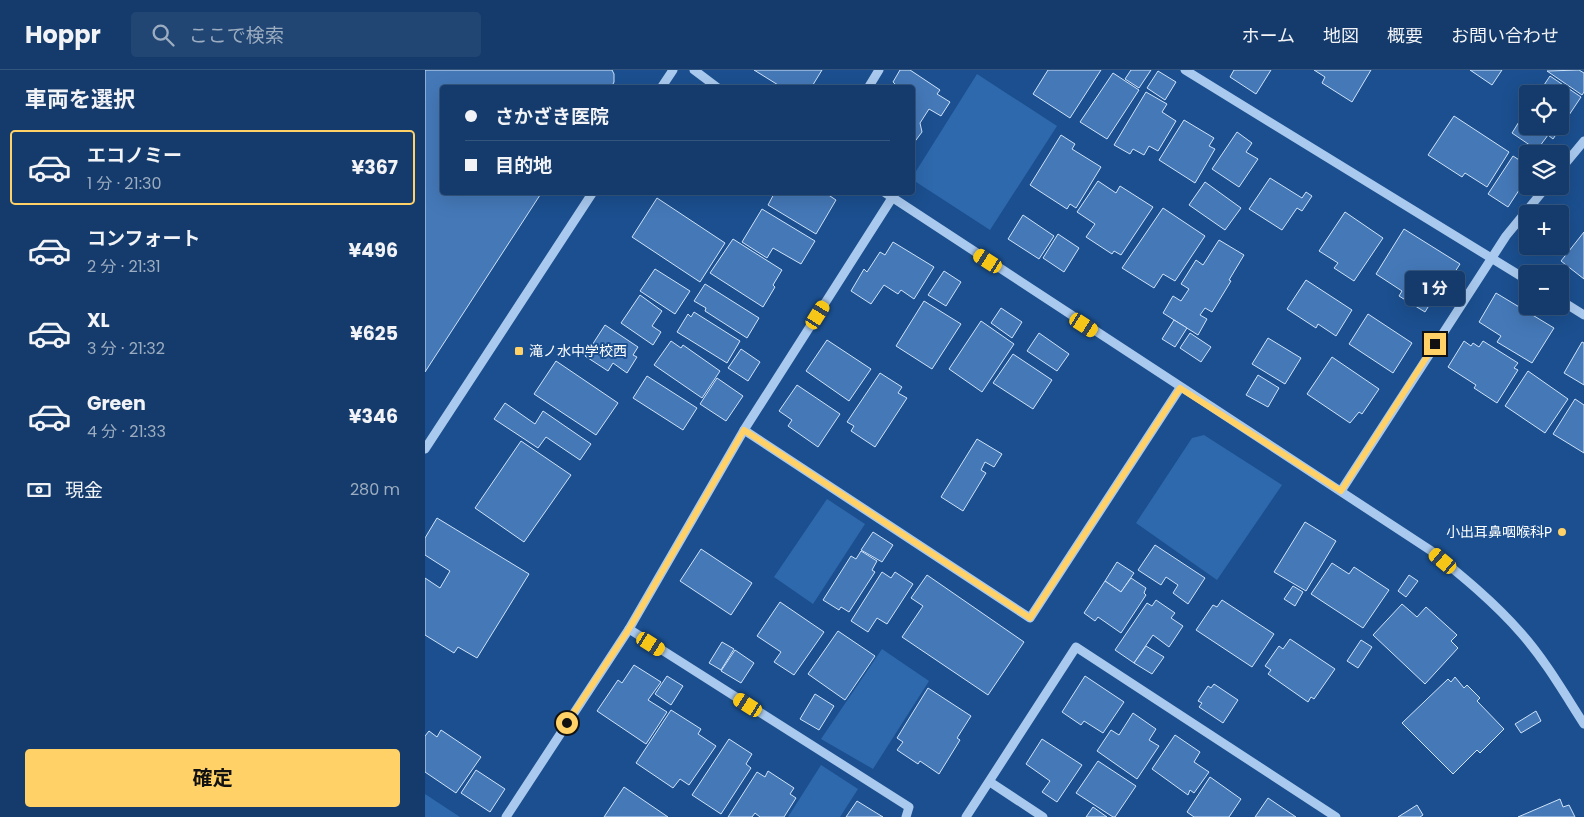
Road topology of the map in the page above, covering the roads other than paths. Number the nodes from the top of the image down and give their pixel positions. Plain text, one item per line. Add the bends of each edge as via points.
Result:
1 (673, 70) edge
2 (694, 70) edge
3 (879, 70) edge
4 (1185, 70) edge
5 (663, 85) edge
6 (714, 85) edge
7 (870, 85) edge
8 (1584, 141) edge
9 (1569, 159) edge
10 (591, 195) edge
11 (888, 195) edge
12 (1540, 195) edge
13 (892, 198) junction
14 (1492, 258) junction
15 (1519, 275) edge
16 (1569, 306) edge
17 (1584, 315) edge
18 (1180, 388) junction
19 (744, 430) junction
20 (425, 449) edge
21 (1341, 491) junction
22 (629, 629) junction
23 (1584, 724) edge
24 (990, 782) junction
25 (506, 817) edge
26 (906, 817) edge
27 (966, 817) edge
28 (1043, 817) edge
29 (1336, 817) edge

1 - 5 street
2 - 6 street
3 - 7 street
4 - 14 street
8 - 9 street
10 - 20 street
11 - 13 street
12 - 14 street
13 - 18 street
13 - 19 street
14 - 15 street
14 - 21 street
16 - 17 street
18 - 19 street via 1030,618
18 - 21 street
19 - 22 street
21 - 23 street via 1430,550 1482,593 1521,633 1552,673
22 - 25 street
22 - 26 street via 909,807
24 - 27 street
24 - 28 street
24 - 29 street via 1075,647

